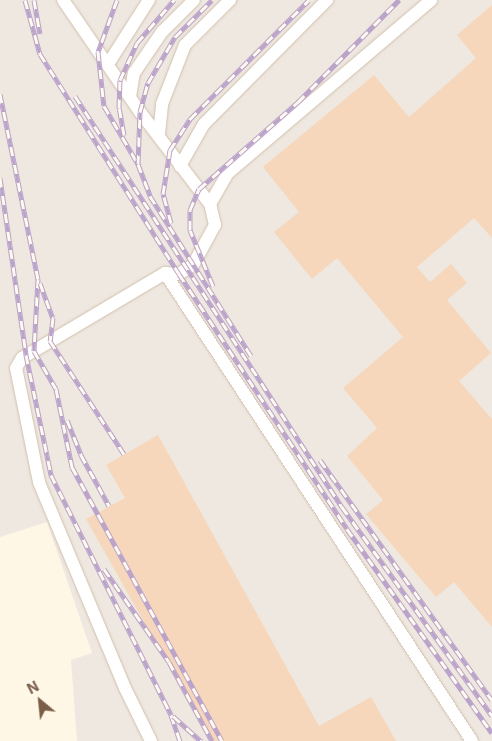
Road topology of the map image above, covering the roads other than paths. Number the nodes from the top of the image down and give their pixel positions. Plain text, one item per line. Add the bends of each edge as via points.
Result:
1 (63, 0) edge
2 (149, 0) edge
3 (194, 0) edge
4 (230, 0) edge
5 (327, 0) edge
6 (431, 0) edge
7 (108, 64) junction
8 (130, 97) junction
9 (158, 134) junction
10 (180, 166) junction
11 (210, 204) junction
12 (165, 273) junction
13 (151, 741) edge
14 (472, 741) edge

1 - 7 street
2 - 7 street
3 - 8 street via 162,32 134,73
4 - 9 street via 185,45 162,104
5 - 10 street via 204,124
6 - 11 street via 228,173
7 - 8 street
8 - 9 street
9 - 10 street
10 - 11 street
11 - 12 street via 215,225 200,256 179,274
12 - 13 street via 22,358 16,368 40,482 125,688
12 - 14 street

